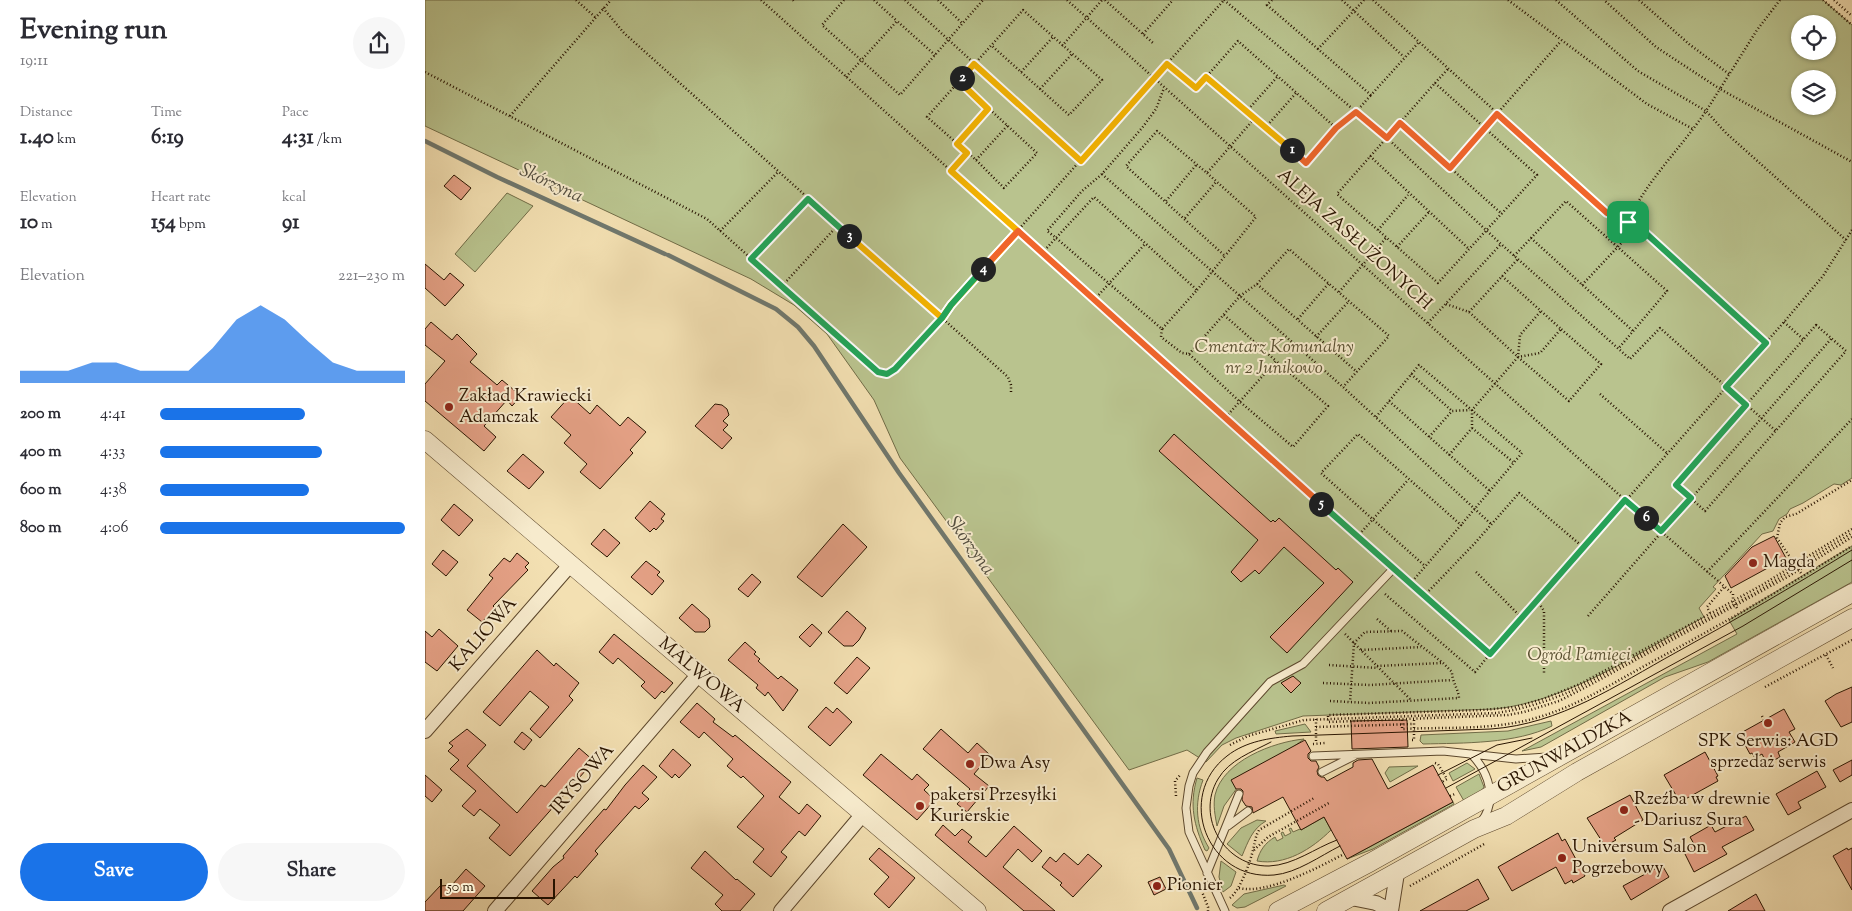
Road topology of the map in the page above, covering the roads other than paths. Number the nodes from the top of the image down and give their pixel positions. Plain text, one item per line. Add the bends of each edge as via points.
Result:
1 (425, 440) edge
2 (570, 565) junction
3 (1393, 569) road end
4 (1852, 593) edge
5 (1852, 618) edge
6 (699, 674) junction
7 (425, 731) edge
8 (1566, 753) junction
9 (1356, 754) junction
10 (1471, 754) junction
11 (1313, 756) dead end
12 (1322, 772) dead end
13 (1239, 794) dead end
14 (1492, 794) junction
15 (1852, 810) edge
16 (1248, 811) dead end
17 (863, 814) junction
18 (1226, 828) junction
19 (1474, 829) junction
20 (1207, 873) junction
21 (1397, 873) junction
22 (1351, 898) junction
23 (495, 911) edge
24 (781, 911) edge
25 (977, 911) edge
26 (1225, 911) edge
27 (1278, 911) edge
28 (1326, 911) edge
29 (1391, 911) edge
30 (1670, 911) edge

1 - 2 street, MALWOWA
2 - 6 street, MALWOWA
2 - 7 street, KALIOWA
3 - 20 lane via 1303,664 1271,682 1207,752 1193,773 1186,808 1189,832
4 - 8 street, GRUNWALDZKA
5 - 19 street, GRUNWALDZKA via 1577,772 1507,816
6 - 17 street, MALWOWA
6 - 23 street, IRYSOWA
8 - 10 lane via 1528,760
8 - 14 street, GRUNWALDZKA
9 - 10 lane via 1443,751
9 - 11 lane
9 - 12 lane
10 - 14 lane via 1482,768
13 - 18 lane
14 - 19 lane via 1486,815
14 - 27 street, GRUNWALDZKA
15 - 30 street
16 - 18 lane
17 - 24 street
17 - 25 street, MALWOWA
18 - 20 lane
19 - 21 street, GRUNWALDZKA
20 - 26 lane
21 - 22 street, GRUNWALDZKA
21 - 29 street
22 - 28 street, GRUNWALDZKA
22 - 29 street via 1376,903

